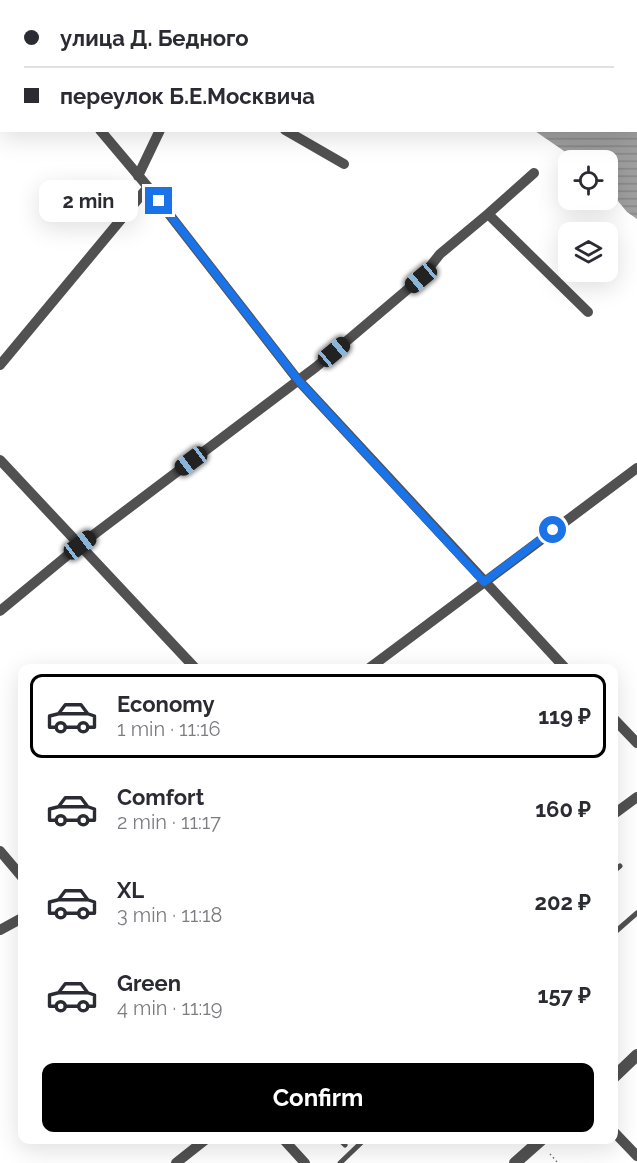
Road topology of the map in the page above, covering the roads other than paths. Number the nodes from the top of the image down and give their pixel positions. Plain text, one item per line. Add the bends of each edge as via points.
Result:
1 (102, 132) edge
2 (159, 132) edge
3 (289, 132) edge
4 (345, 164) dead end
5 (534, 173) dead end
6 (138, 176) junction
7 (148, 187) junction
8 (488, 214) junction
9 (588, 312) dead end
10 (0, 365) edge
11 (298, 380) junction
12 (0, 460) edge
13 (637, 468) edge
14 (80, 545) junction
15 (484, 582) junction
16 (0, 611) edge
17 (191, 664) edge
18 (375, 664) edge
19 (561, 664) edge
20 (618, 723) edge
21 (637, 743) edge
22 (637, 797) edge
23 (618, 811) edge
24 (0, 851) edge
25 (18, 872) edge
26 (637, 913) edge
27 (18, 920) edge
28 (0, 930) edge
29 (618, 930) edge
30 (637, 1055) edge
31 (618, 1073) edge
32 (618, 1136) edge
33 (200, 1144) edge
34 (288, 1144) edge
35 (360, 1144) edge
36 (536, 1144) edge
37 (637, 1156) edge
38 (176, 1163) edge
39 (305, 1163) edge
40 (340, 1163) edge
41 (515, 1163) edge

1 - 6 street
2 - 6 street
3 - 4 street
5 - 8 street
6 - 7 street
7 - 10 street
7 - 11 street
8 - 9 street
8 - 11 street via 440,254 421,278
11 - 14 street
11 - 15 street
12 - 14 street
13 - 15 street
14 - 16 street
14 - 17 street
15 - 18 street
15 - 19 street
20 - 21 street
22 - 23 street
24 - 25 street
26 - 29 lane
27 - 28 street
30 - 31 street
32 - 37 street
33 - 38 street
34 - 39 street
35 - 40 lane
36 - 41 street

